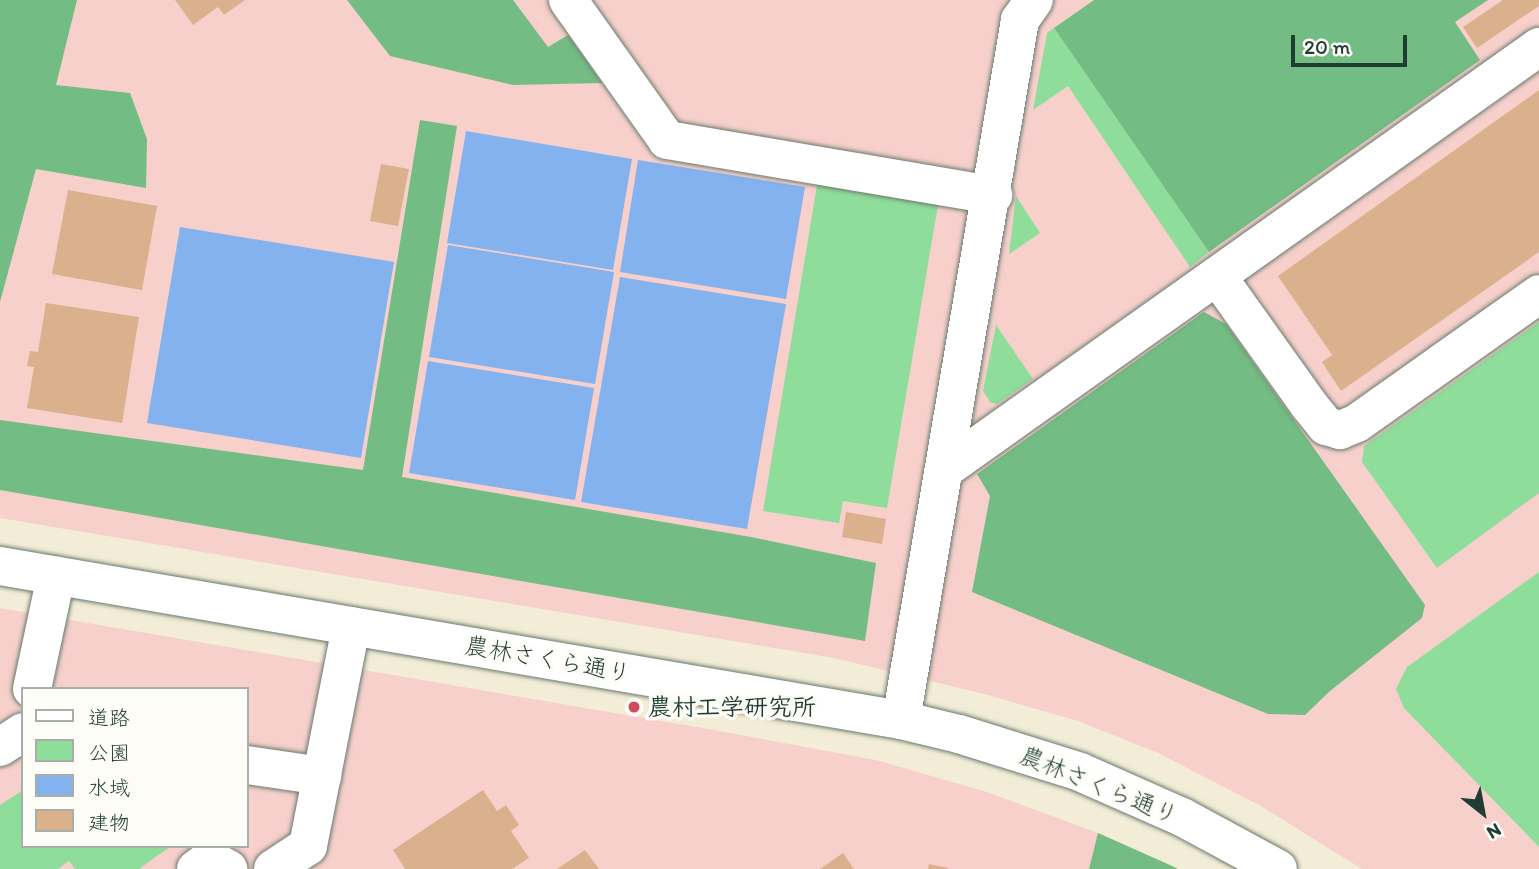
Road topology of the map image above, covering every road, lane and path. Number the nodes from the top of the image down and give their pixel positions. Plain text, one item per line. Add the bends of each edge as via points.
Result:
1 (568, 0) edge
2 (1034, 0) edge
3 (1539, 47) edge
4 (993, 195) junction
5 (1217, 276) junction
6 (1539, 294) edge
7 (945, 469) junction
8 (0, 566) edge
9 (56, 576) junction
10 (351, 626) junction
11 (32, 687) edge
12 (901, 720) junction
13 (21, 733) edge
14 (0, 747) edge
15 (248, 765) edge
16 (322, 776) junction
17 (317, 857) edge
18 (195, 869) edge
19 (228, 869) edge
20 (273, 869) edge
21 (1278, 869) edge

1 - 4 street via 667,140
2 - 4 street via 1020,20
3 - 5 street
4 - 7 street
5 - 6 street via 1309,405 1326,426 1340,430 1357,423
5 - 7 street
7 - 12 street
8 - 9 street, 農林さくら通り
9 - 10 street, 農林さくら通り
9 - 11 street
10 - 12 street, 農林さくら通り
10 - 16 street
12 - 21 street, 農林さくら通り via 1080,772 1181,817
13 - 14 street
15 - 16 street
16 - 17 street
17 - 20 street
18 - 19 street via 210,859

